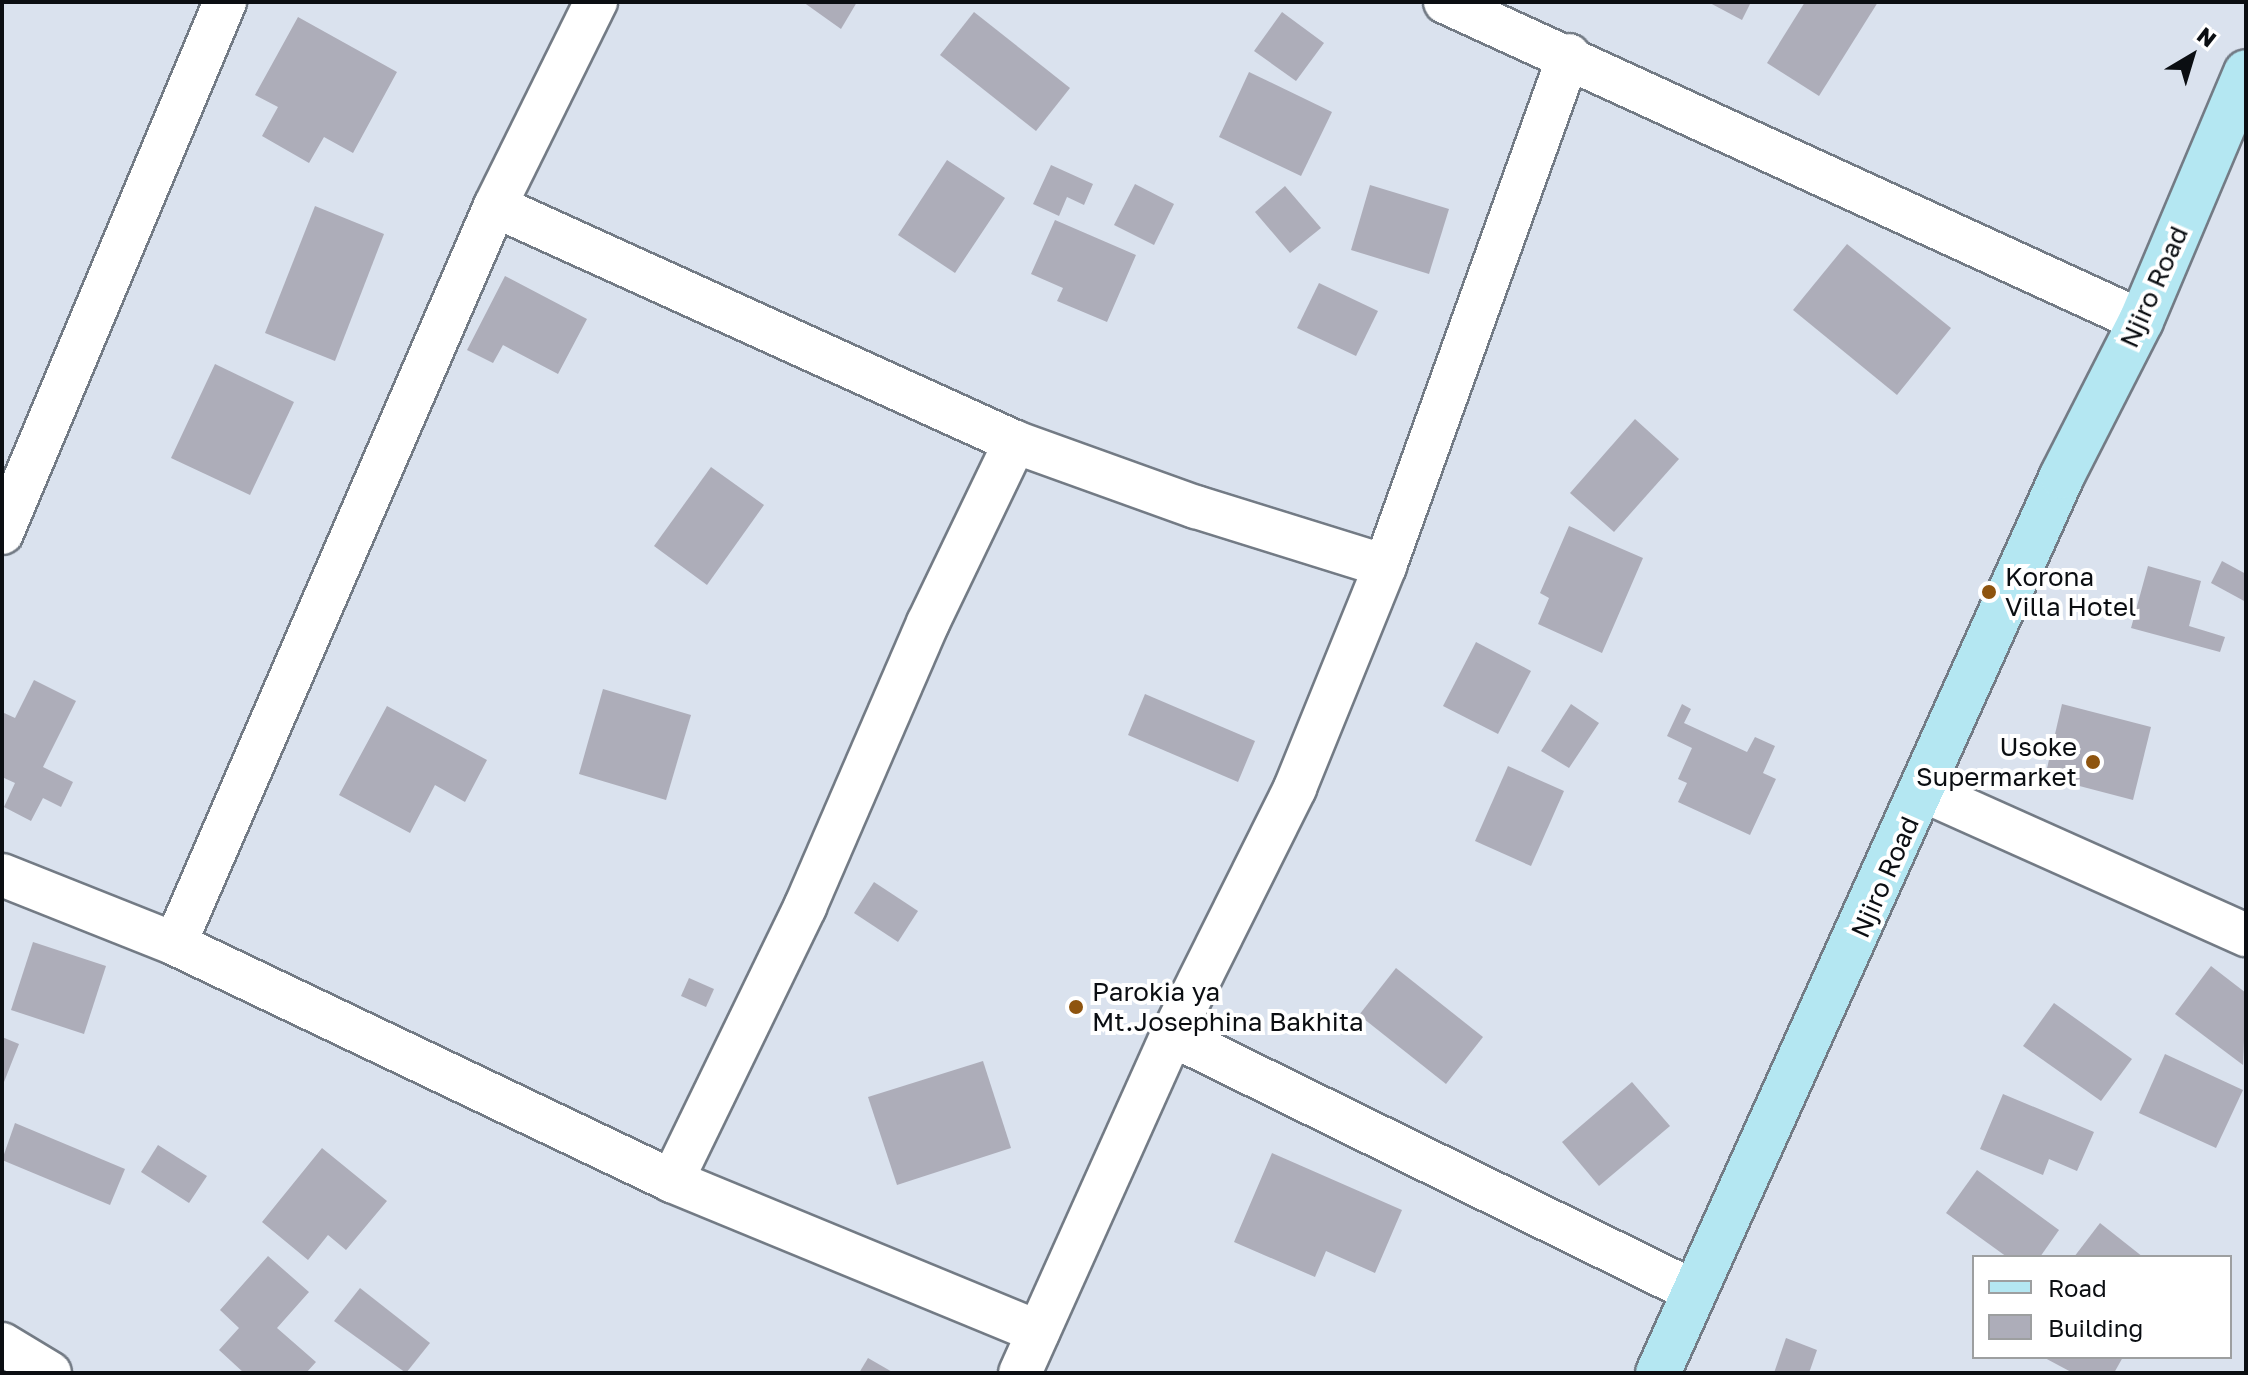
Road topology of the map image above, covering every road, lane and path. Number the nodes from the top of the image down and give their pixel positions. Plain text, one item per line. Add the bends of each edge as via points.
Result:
1 (225, 2) edge
2 (596, 2) edge
3 (1445, 2) edge
4 (1569, 55) junction
5 (2246, 72) edge
6 (495, 206) junction
7 (2141, 321) junction
8 (1015, 442) junction
9 (2, 533) edge
10 (1385, 566) junction
11 (1924, 791) junction
12 (2, 875) edge
13 (2246, 935) edge
14 (175, 944) junction
15 (1172, 1035) junction
16 (672, 1181) junction
17 (1695, 1292) junction
18 (1038, 1332) junction
19 (2, 1344) edge
20 (50, 1373) edge
21 (1020, 1373) edge
22 (1658, 1373) edge

1 - 9 street
2 - 6 street
3 - 4 street
4 - 7 street
4 - 10 street
5 - 7 street, Njiro Road
6 - 8 street
6 - 14 street
7 - 11 street, Njiro Road via 2062,476
8 - 10 street via 1196,507
8 - 16 street via 928,623 798,921
10 - 15 street via 1295,788
11 - 13 street
11 - 17 street, Njiro Road
12 - 14 street
14 - 16 street
15 - 17 street
15 - 18 street
16 - 18 street
17 - 22 street, Njiro Road
18 - 21 street
19 - 20 street

